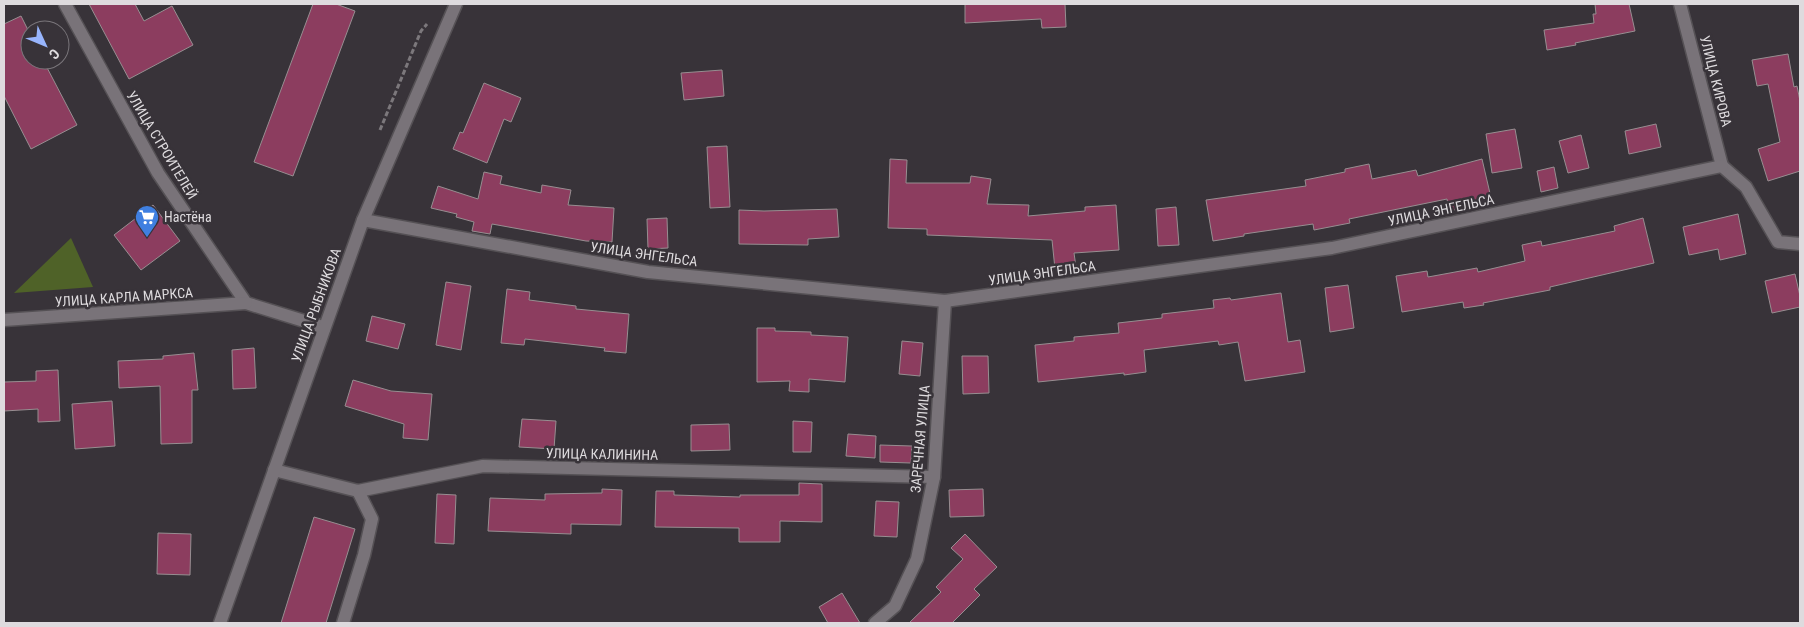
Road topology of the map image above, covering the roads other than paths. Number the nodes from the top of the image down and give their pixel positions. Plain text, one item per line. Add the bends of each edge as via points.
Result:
1 (65, 4) edge
2 (456, 4) edge
3 (1680, 4) edge
4 (1722, 166) junction
5 (363, 220) junction
6 (1800, 244) edge
7 (945, 301) junction
8 (246, 303) junction
9 (4, 320) edge
10 (324, 329) junction
11 (274, 470) junction
12 (934, 477) junction
13 (358, 491) junction
14 (220, 623) edge
15 (343, 623) edge
16 (875, 623) edge

1 - 8 street, УЛИЦА СТРОИТЕЛЕЙ via 158,173
2 - 5 street, УЛИЦА РЫБНИКОВА
3 - 4 street, УЛИЦА КИРОВА
4 - 6 street via 1746,187 1778,242
4 - 7 street, УЛИЦА ЭНГЕЛЬСА via 1332,248
5 - 7 street, УЛИЦА ЭНГЕЛЬСА via 648,272
5 - 10 street, УЛИЦА РЫБНИКОВА
7 - 12 street, ЗАРЕЧНАЯ УЛИЦА
8 - 9 street, УЛИЦА КАРЛА МАРКСА
8 - 10 street
10 - 11 street, УЛИЦА РЫБНИКОВА
11 - 13 street, УЛИЦА КАЛИНИНА
11 - 14 street, УЛИЦА РЫБНИКОВА
12 - 13 street, УЛИЦА КАЛИНИНА via 483,466
12 - 16 street, ЗАРЕЧНАЯ УЛИЦА via 917,560 895,606
13 - 15 street via 372,519

